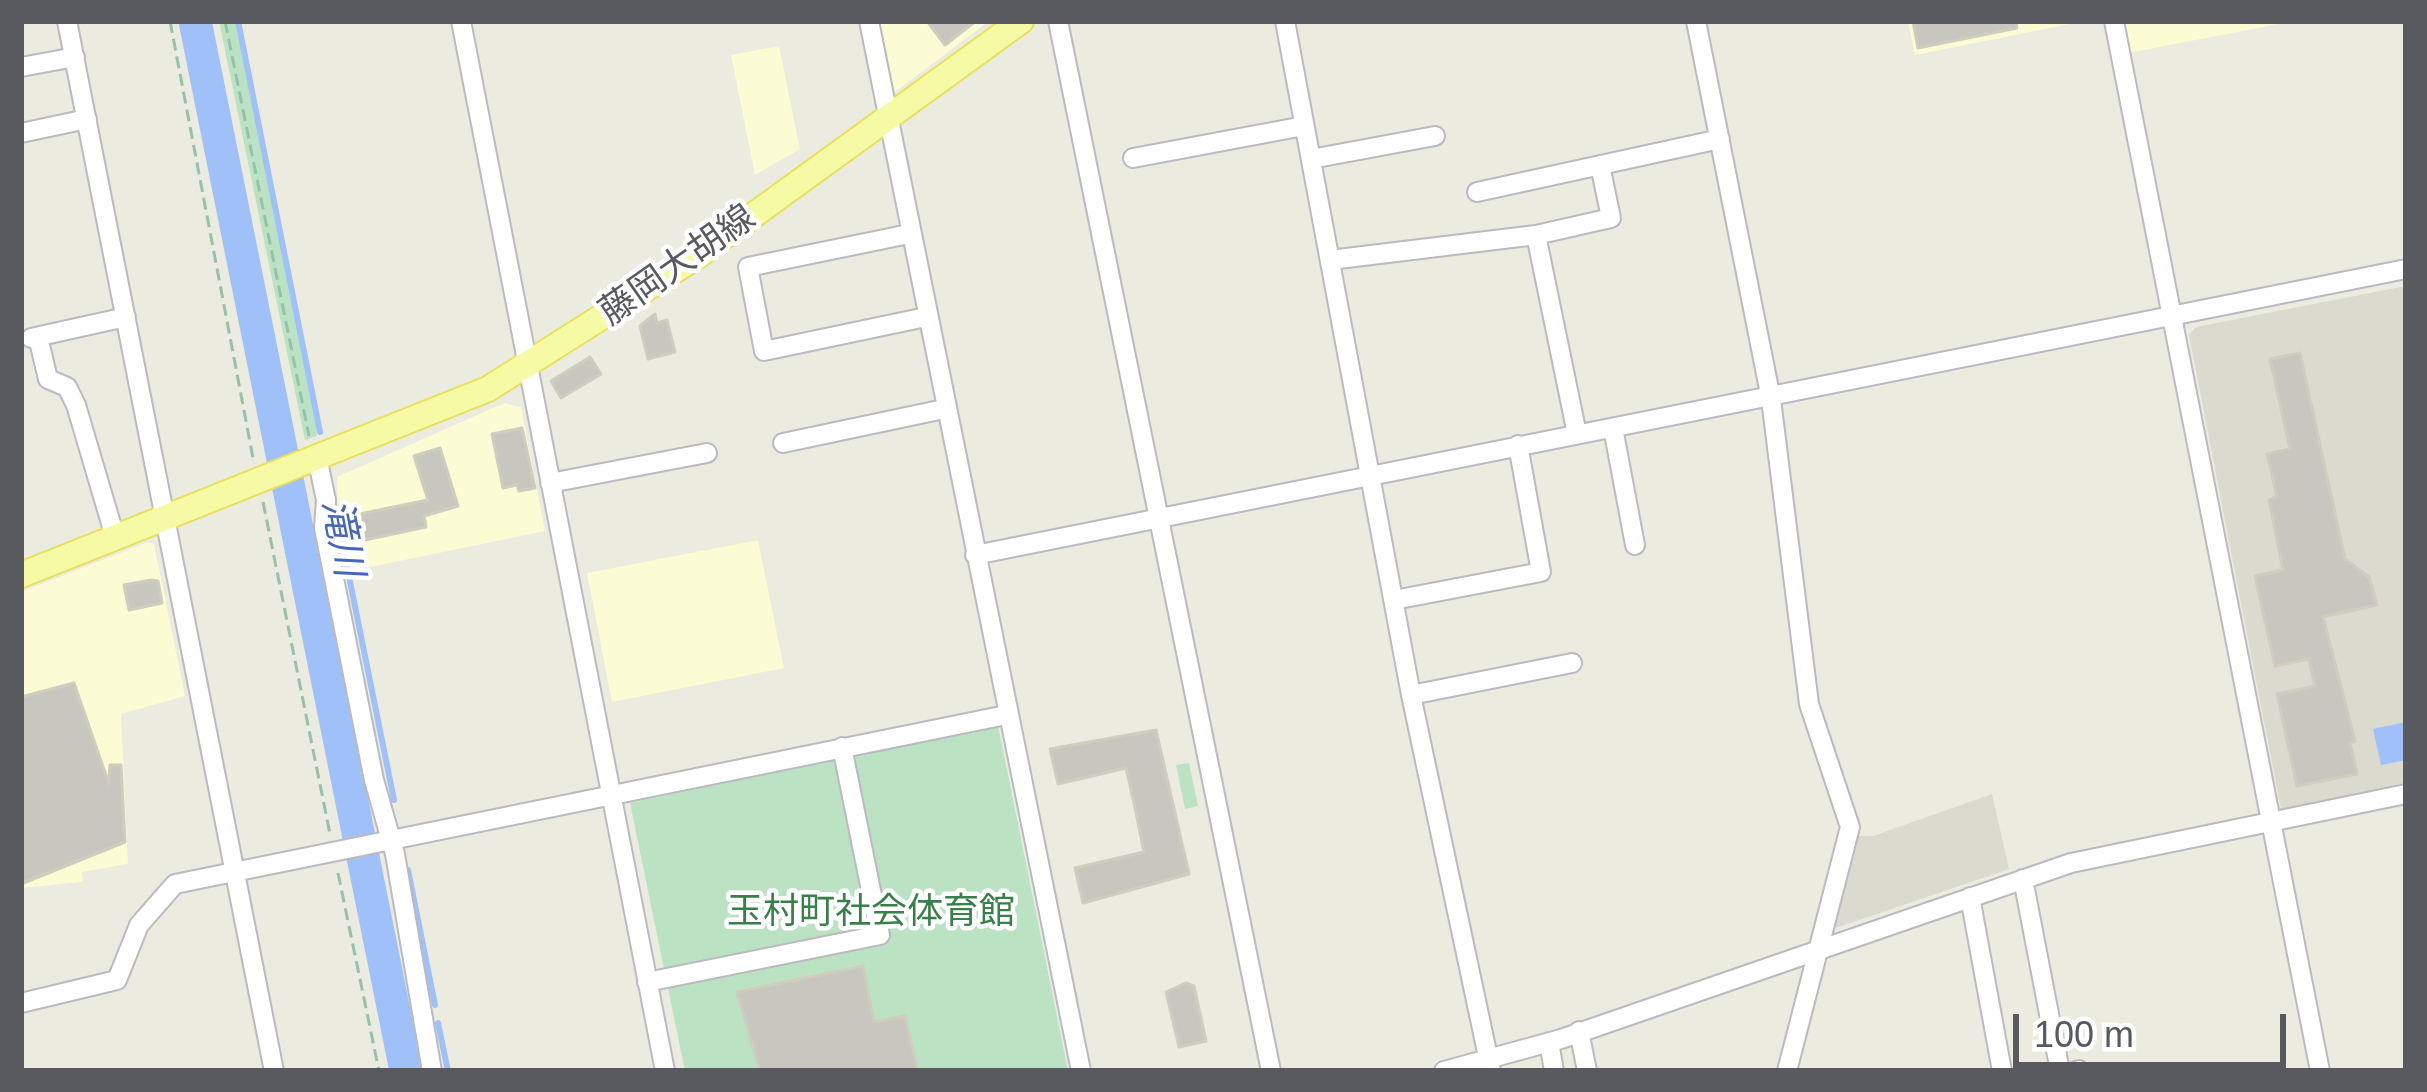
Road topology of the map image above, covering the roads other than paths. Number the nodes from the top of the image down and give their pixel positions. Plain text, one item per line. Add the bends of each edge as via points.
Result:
1 (67, 21) edge
2 (460, 21) edge
3 (869, 21) edge
4 (1021, 21) edge
5 (1058, 21) edge
6 (1285, 21) edge
7 (1696, 21) edge
8 (2114, 21) edge
9 (75, 57) junction
10 (21, 67) edge
11 (888, 113) junction
12 (87, 119) junction
13 (1304, 126) junction
14 (21, 133) edge
15 (1435, 136) dead end
16 (1720, 139) junction
17 (1133, 158) dead end
18 (1311, 159) junction
19 (1600, 165) junction
20 (1477, 192) dead end
21 (909, 234) junction
22 (1536, 235) junction
23 (1330, 260) junction
24 (2406, 269) edge
25 (2175, 316) junction
26 (125, 317) junction
27 (926, 317) junction
28 (527, 367) junction
29 (1772, 399) junction
30 (944, 409) junction
31 (1613, 428) junction
32 (1577, 434) junction
33 (783, 443) dead end
34 (1518, 445) junction
35 (312, 454) junction
36 (707, 454) dead end
37 (1372, 475) junction
38 (550, 483) junction
39 (164, 517) junction
40 (1159, 517) junction
41 (115, 537) junction
42 (1635, 545) dead end
43 (974, 555) junction
44 (21, 575) edge
45 (1394, 600) junction
46 (1572, 663) dead end
47 (1411, 695) junction
48 (1006, 715) junction
49 (842, 747) junction
50 (611, 793) junction
51 (2406, 794) edge
52 (2271, 821) junction
53 (387, 838) junction
54 (233, 871) junction
55 (2023, 879) junction
56 (1970, 897) junction
57 (1819, 948) junction
58 (647, 982) junction
59 (21, 1003) edge
60 (1579, 1031) junction
61 (1549, 1042) junction
62 (1490, 1066) edge
63 (274, 1071) edge
64 (432, 1071) edge
65 (665, 1071) edge
66 (1081, 1071) edge
67 (1271, 1071) edge
68 (1444, 1071) edge
69 (1554, 1071) edge
70 (1587, 1071) edge
71 (1787, 1071) edge
72 (2002, 1071) edge
73 (2060, 1071) edge
74 (2320, 1071) edge

1 - 9 street
2 - 28 street
3 - 11 street
4 - 11 main road, 藤岡大胡線
5 - 40 street
6 - 13 street
7 - 16 street
8 - 25 street
9 - 10 street
9 - 12 street
11 - 21 street
11 - 28 main road, 藤岡大胡線 via 696,257
12 - 14 street
12 - 26 street
13 - 17 street
13 - 18 street
15 - 18 street
16 - 19 street
16 - 29 street
18 - 23 street
19 - 20 street
19 - 22 street via 1611,218
21 - 27 street
21 - 27 street via 748,267 764,351
22 - 23 street
22 - 32 street
23 - 37 street
24 - 25 street
25 - 29 street
25 - 52 street
26 - 39 street
26 - 41 street via 32,338 48,379 67,387 76,405
27 - 30 street
28 - 35 main road, 藤岡大胡線 via 440,412
28 - 38 street
29 - 31 street
29 - 57 street via 1809,704 1850,827
30 - 33 street
30 - 43 street
31 - 32 street
31 - 42 street
32 - 34 street
34 - 37 street
34 - 45 street via 1541,572
35 - 39 main road, 藤岡大胡線
35 - 53 street
36 - 38 street
37 - 40 street
37 - 45 street
38 - 50 street
39 - 41 main road
39 - 54 street
40 - 43 street
40 - 67 street
41 - 44 main road
43 - 48 street
45 - 47 street
46 - 47 street
47 - 62 street
48 - 49 street
48 - 66 street
49 - 50 street
49 - 58 street via 880,935
50 - 53 street
50 - 58 street
51 - 52 street
52 - 55 street
52 - 74 street
53 - 54 street
53 - 64 street
54 - 59 street via 175,884 156,899 117,980
54 - 63 street
55 - 56 street
55 - 73 street
56 - 57 street
56 - 72 street
57 - 60 street
57 - 71 street
58 - 65 street
60 - 61 street
60 - 70 street
61 - 62 street
61 - 69 street
62 - 68 street

